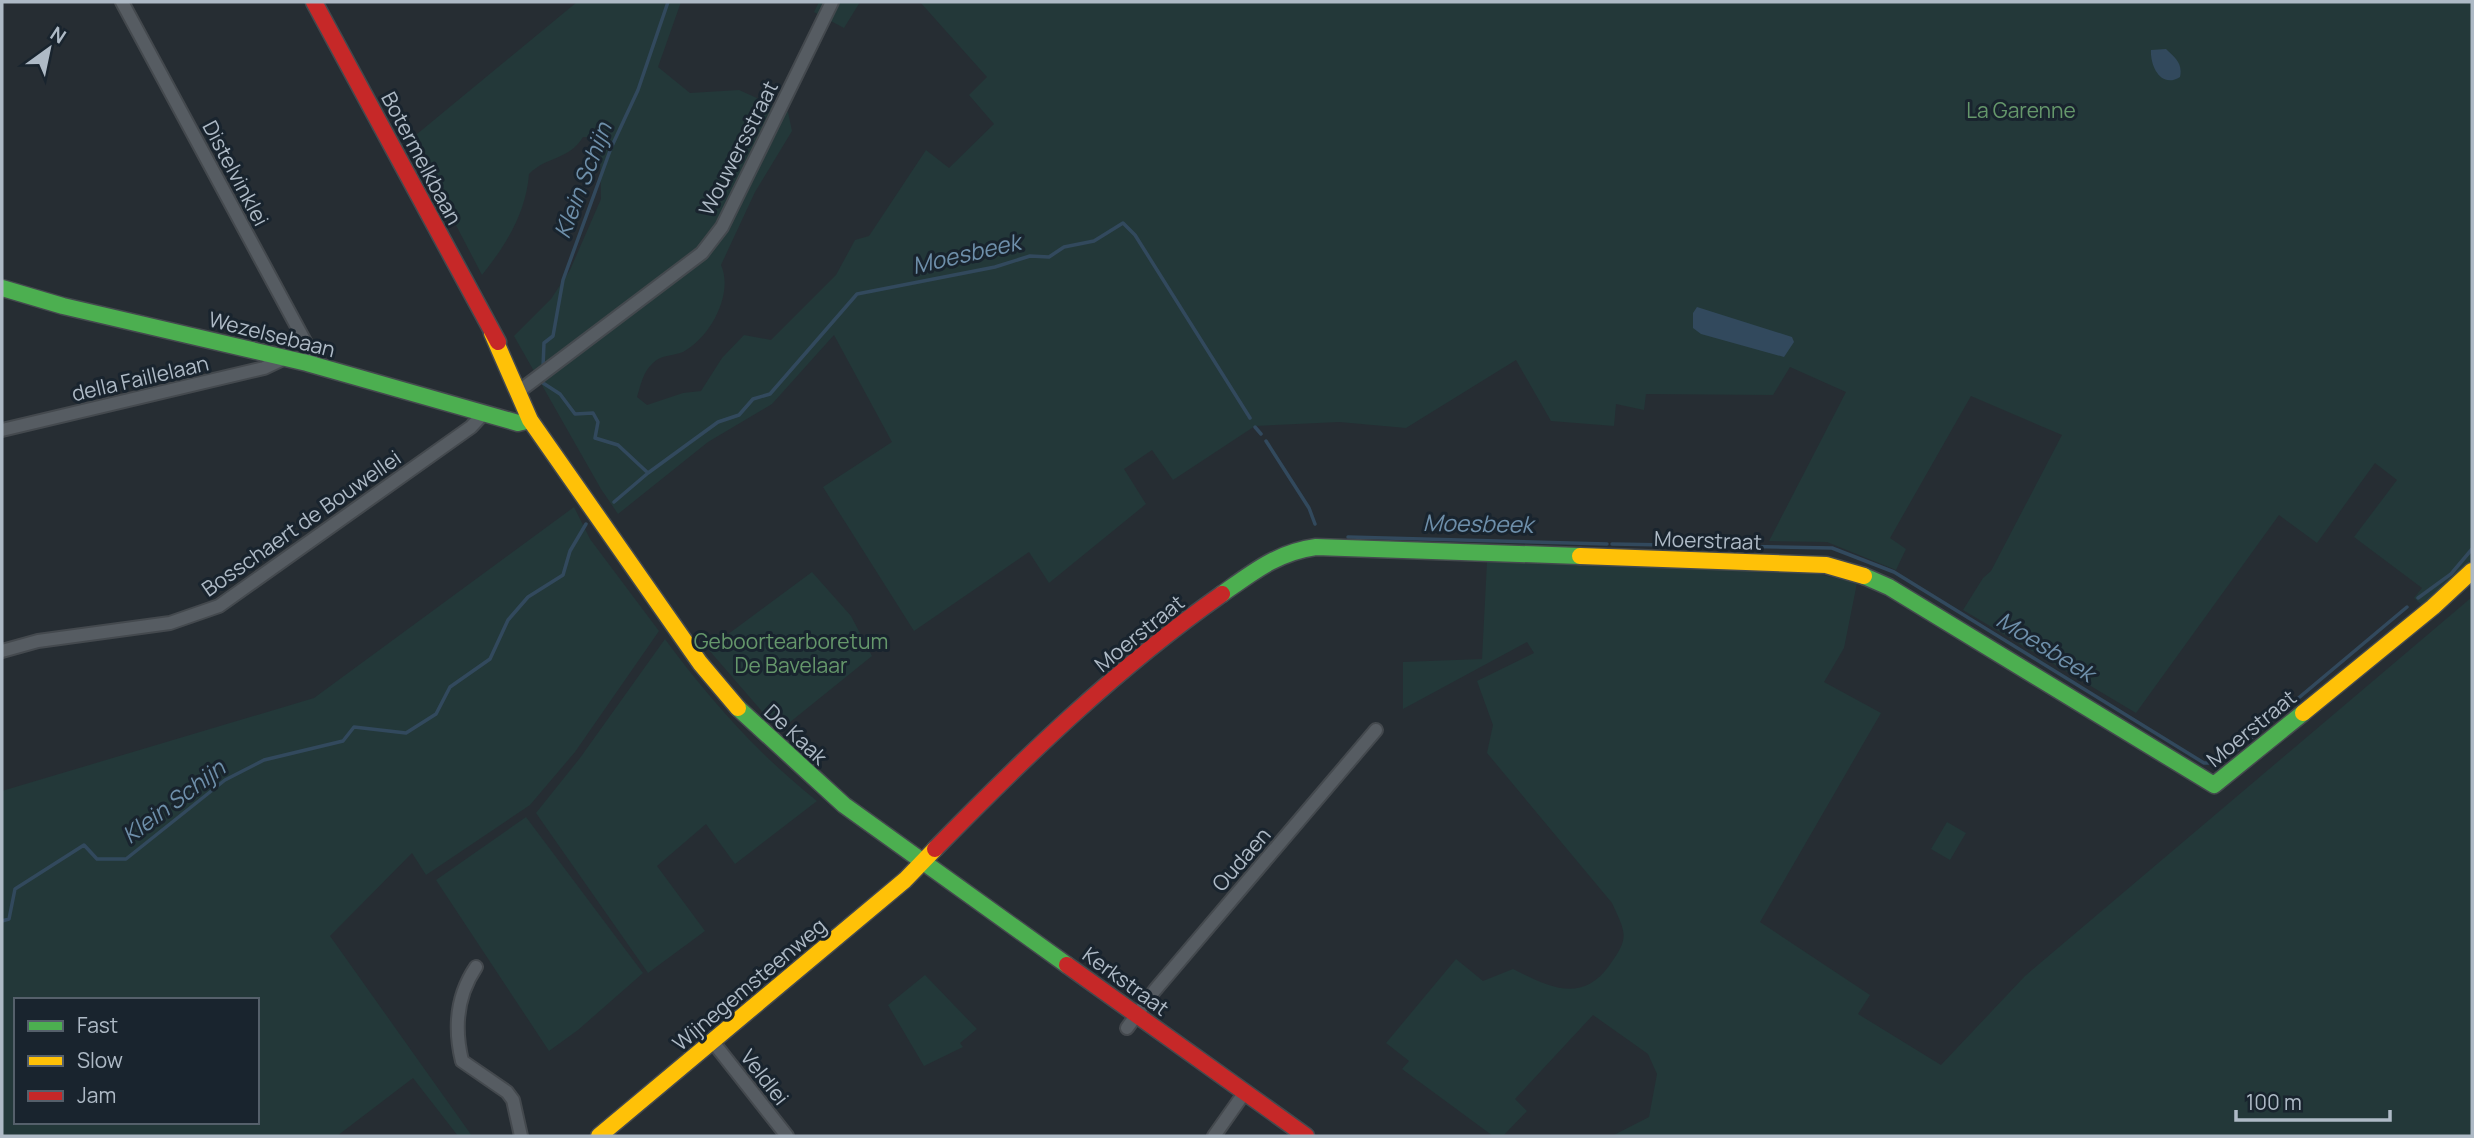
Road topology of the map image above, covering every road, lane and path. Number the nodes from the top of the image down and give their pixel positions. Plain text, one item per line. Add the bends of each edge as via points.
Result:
1 (122, 2) edge
2 (314, 2) edge
3 (832, 2) edge
4 (2, 288) edge
5 (285, 358) junction
6 (313, 364) junction
7 (522, 390) junction
8 (483, 414) junction
9 (530, 420) junction
10 (2, 430) edge
11 (566, 468) junction
12 (595, 510) joint
13 (2472, 571) edge
14 (2, 651) edge
15 (1376, 730) dead end
16 (921, 860) junction
17 (476, 967) dead end
18 (1136, 1014) junction
19 (1126, 1028) dead end
20 (713, 1042) junction
21 (1245, 1092) junction
22 (521, 1136) edge
23 (599, 1136) edge
24 (787, 1136) edge
25 (1214, 1136) edge
26 (1306, 1136) edge

1 - 6 street, Distelvinklei via 308,347
2 - 7 street, Botermelkbaan
3 - 7 street, Wouwersstraat via 722,227 702,253
4 - 5 street, Wezelsebaan
5 - 6 street, Wezelsebaan
5 - 10 street, della Faillelaan via 264,368
6 - 8 street, Wezelsebaan
7 - 9 street, Botermelkbaan
7 - 11 street, Botermelkbaan
8 - 9 street, Wezelsebaan via 518,423
8 - 14 street, Bosschaert de Bouwellei via 219,607 170,623 38,641
9 - 11 street, Botermelkbaan
11 - 12 street, Botermelkbaan
12 - 16 street, De Kaak via 672,624 736,706 820,786
13 - 16 street, Moerstraat via 2214,785 1889,587 1826,565 1406,549 1292,550 1271,559 1172,629
15 - 18 street, Oudaen
16 - 18 street, Kerkstraat
16 - 20 street, Wijnegemsteenweg via 905,880
17 - 22 street via 459,1001 462,1061 513,1100
18 - 19 street, Oudaen
18 - 21 street, Kerkstraat
20 - 23 street, Wijnegemsteenweg
20 - 24 street, Veldlei
21 - 25 street
21 - 26 street, Kerkstraat

